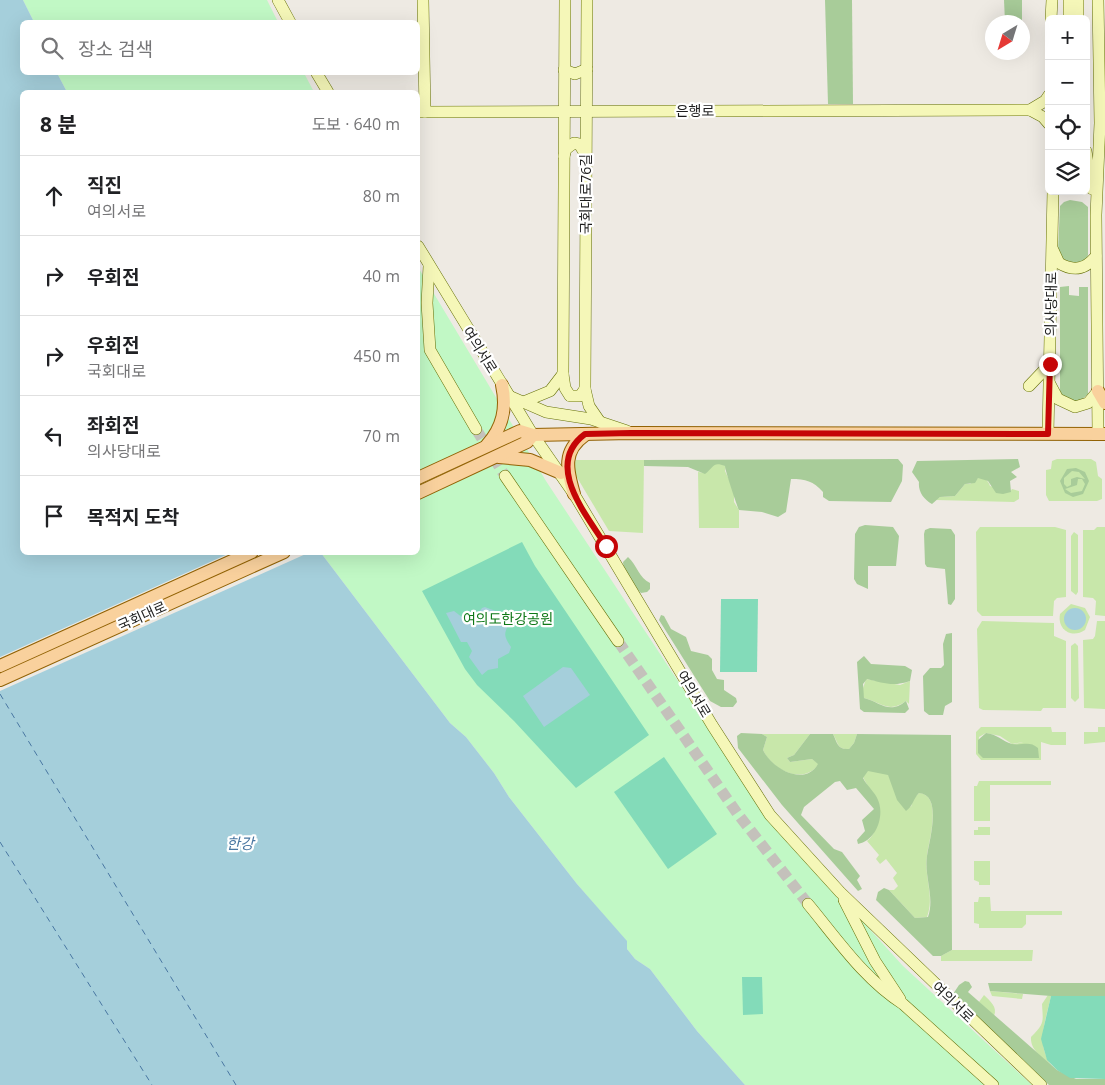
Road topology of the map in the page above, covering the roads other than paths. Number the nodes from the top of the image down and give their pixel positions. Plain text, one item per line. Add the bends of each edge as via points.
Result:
1 (278, 0) edge
2 (423, 0) edge
3 (565, 0) edge
4 (587, 0) edge
5 (1070, 0) edge
6 (1078, 0) edge
7 (1097, 4) edge
8 (1070, 15) edge
9 (1078, 15) edge
10 (289, 20) edge
11 (587, 69) junction
12 (564, 70) junction
13 (318, 75) edge
14 (327, 90) edge
15 (1045, 102) edge
16 (1030, 110) junction
17 (421, 112) edge
18 (564, 112) junction
19 (587, 112) junction
20 (1045, 119) edge
21 (586, 155) junction
22 (564, 157) junction
23 (1090, 177) edge
24 (1054, 195) edge
25 (1096, 215) junction
26 (1052, 248) junction
27 (420, 250) edge
28 (1096, 256) junction
29 (429, 266) junction
30 (1050, 364) junction
31 (563, 374) junction
32 (1050, 383) junction
33 (1029, 386) dead end
34 (585, 389) junction
35 (505, 390) junction
36 (1098, 391) junction
37 (1105, 402) edge
38 (521, 403) junction
39 (600, 422) junction
40 (476, 429) tunnel mouth
41 (631, 433) junction
42 (585, 434) junction
43 (1048, 434) junction
44 (1102, 434) edge
45 (533, 435) junction
46 (484, 447) junction
47 (496, 457) junction
48 (561, 473) junction
49 (505, 476) tunnel mouth
50 (420, 477) edge
51 (420, 492) edge
52 (574, 494) junction
53 (245, 555) edge
54 (277, 555) edge
55 (618, 641) tunnel mouth
56 (0, 666) edge
57 (0, 680) edge
58 (840, 892) junction
59 (808, 904) tunnel mouth
60 (903, 1004) junction
61 (991, 1084) edge
62 (1041, 1085) edge

1 - 10 main road
2 - 17 main road, 은행로
3 - 12 main road, 국회대로76길
4 - 11 main road, 국회대로76길
5 - 8 main road
6 - 9 main road
7 - 25 main road via 1100,123
11 - 12 main road via 572,74
11 - 19 main road, 국회대로76길
12 - 18 main road, 국회대로76길
13 - 14 main road
15 - 16 main road
16 - 19 main road, 은행로
16 - 20 main road
17 - 18 main road, 은행로
18 - 19 main road, 은행로
18 - 22 main road, 국회대로76길
19 - 21 main road, 국회대로76길
21 - 22 main road via 579,144 574,143 566,149
21 - 34 main road, 국회대로76길
22 - 31 main road, 국회대로76길
23 - 25 main road
24 - 26 main road, 의사당대로
25 - 28 main road
26 - 28 main road via 1055,257 1066,267 1083,268
26 - 30 main road, 의사당대로
27 - 29 main road, 여의서로
28 - 36 main road
29 - 35 main road, 여의서로
29 - 40 main road via 430,350
30 - 32 main road, 의사당대로
30 - 33 main road
31 - 34 main road, 국회대로76길 via 570,396 580,396
31 - 38 main road via 550,391
32 - 36 main road via 1058,399 1075,407 1088,403
32 - 43 main road, 의사당대로
34 - 39 main road, 국회대로76길 via 589,406
35 - 38 main road
35 - 45 main road, 여의서로
35 - 46 main road via 502,419 496,434
36 - 37 main road
36 - 44 main road
38 - 39 main road via 546,412
39 - 41 main road
41 - 42 main road
41 - 43 main road
42 - 45 main road
42 - 52 main road via 574,444 566,460
43 - 44 main road
45 - 46 main road via 520,431
45 - 47 main road via 527,442
45 - 48 main road, 여의서로
46 - 50 main road
47 - 48 main road via 530,460
47 - 51 main road
48 - 52 main road, 여의서로
49 - 55 main road
52 - 58 main road, 여의서로 via 770,815
53 - 56 main road, 국회대로
54 - 57 main road, 국회대로
58 - 60 main road via 875,962
58 - 62 main road, 여의서로
59 - 60 main road via 874,981
60 - 61 main road

